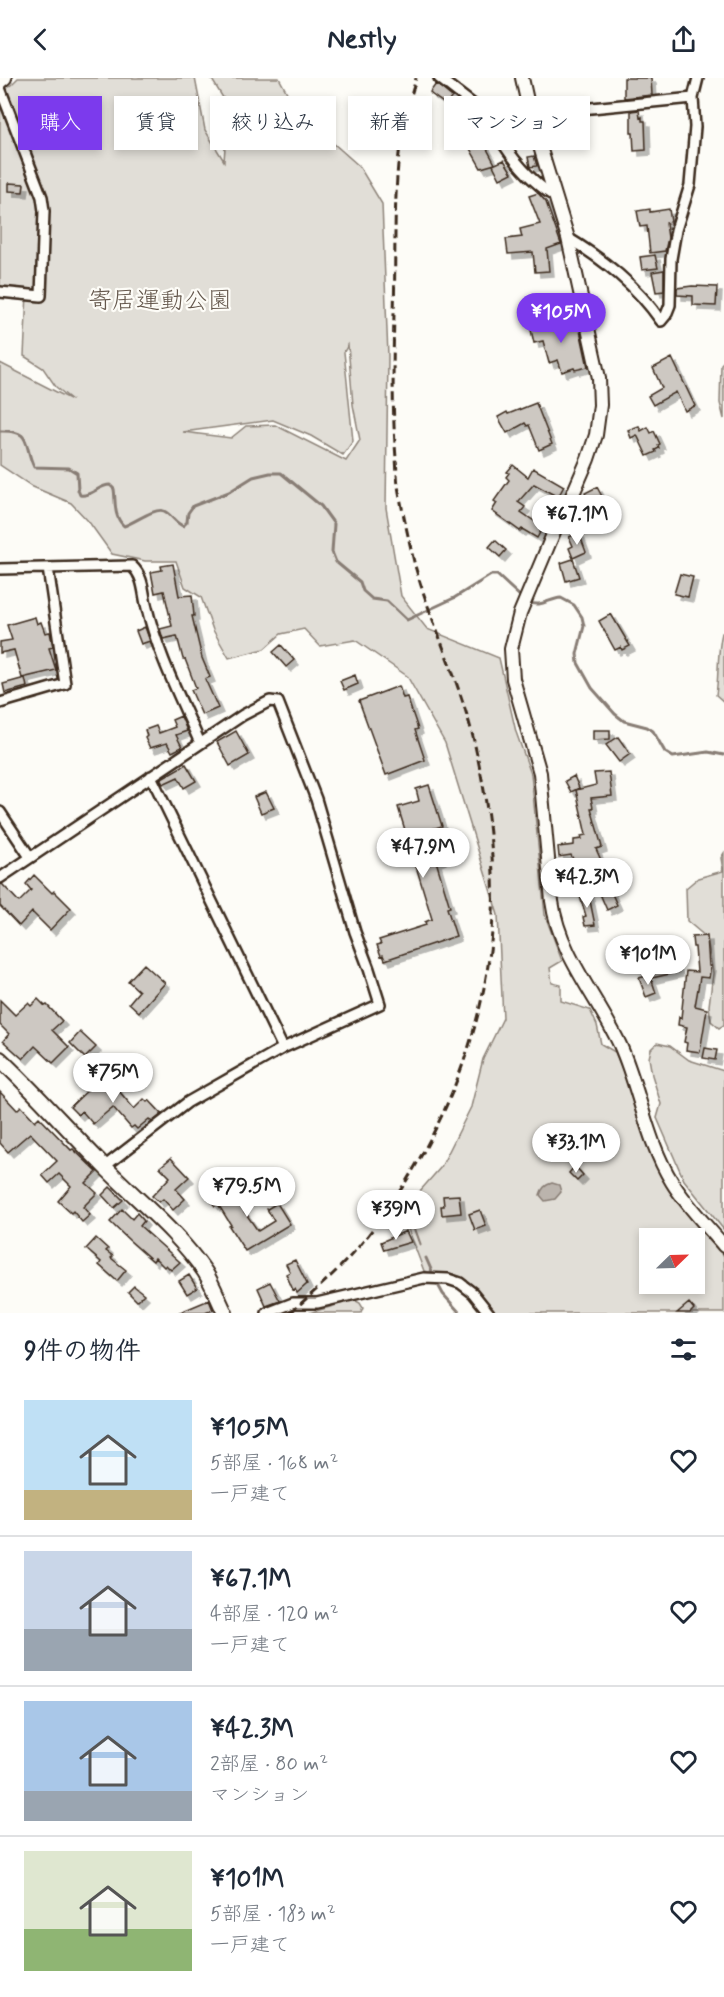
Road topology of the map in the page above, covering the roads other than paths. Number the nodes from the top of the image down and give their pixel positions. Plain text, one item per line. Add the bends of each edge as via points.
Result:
1 (5, 78) edge
2 (439, 78) edge
3 (522, 78) edge
4 (698, 78) edge
5 (0, 82) edge
6 (0, 88) edge
7 (462, 96) edge
8 (526, 96) edge
9 (693, 98) junction
10 (590, 108) edge
11 (507, 150) edge
12 (541, 150) edge
13 (555, 197) junction
14 (568, 238) junction
15 (0, 292) edge
16 (48, 568) junction
17 (0, 569) edge
18 (0, 703) edge
19 (200, 743) junction
20 (151, 776) junction
21 (0, 812) edge
22 (30, 857) junction
23 (0, 878) edge
24 (284, 1048) junction
25 (0, 1059) edge
26 (104, 1167) junction
27 (724, 1246) edge
28 (225, 1313) edge
29 (267, 1313) edge
30 (489, 1313) edge

1 - 5 street
2 - 7 street
3 - 8 street
4 - 9 street
6 - 15 street via 44,211 40,296
9 - 10 street
9 - 14 street via 690,185 671,259 670,304 661,321 611,267
11 - 13 street
12 - 13 street
13 - 14 street
14 - 27 street via 599,378 596,435 527,594 515,629 511,664 540,773 554,913 561,936 619,1045 672,1184
16 - 17 street
16 - 18 street via 65,684
16 - 19 street via 132,566 139,573 159,649
19 - 20 street
19 - 24 street via 243,715 270,701 278,702 316,798 380,1004
20 - 22 street
20 - 24 street
21 - 22 street
22 - 23 street
24 - 26 street via 188,1102
25 - 26 main road
26 - 28 main road via 192,1256 212,1284
29 - 30 street via 293,1303 317,1303 424,1278 460,1283

